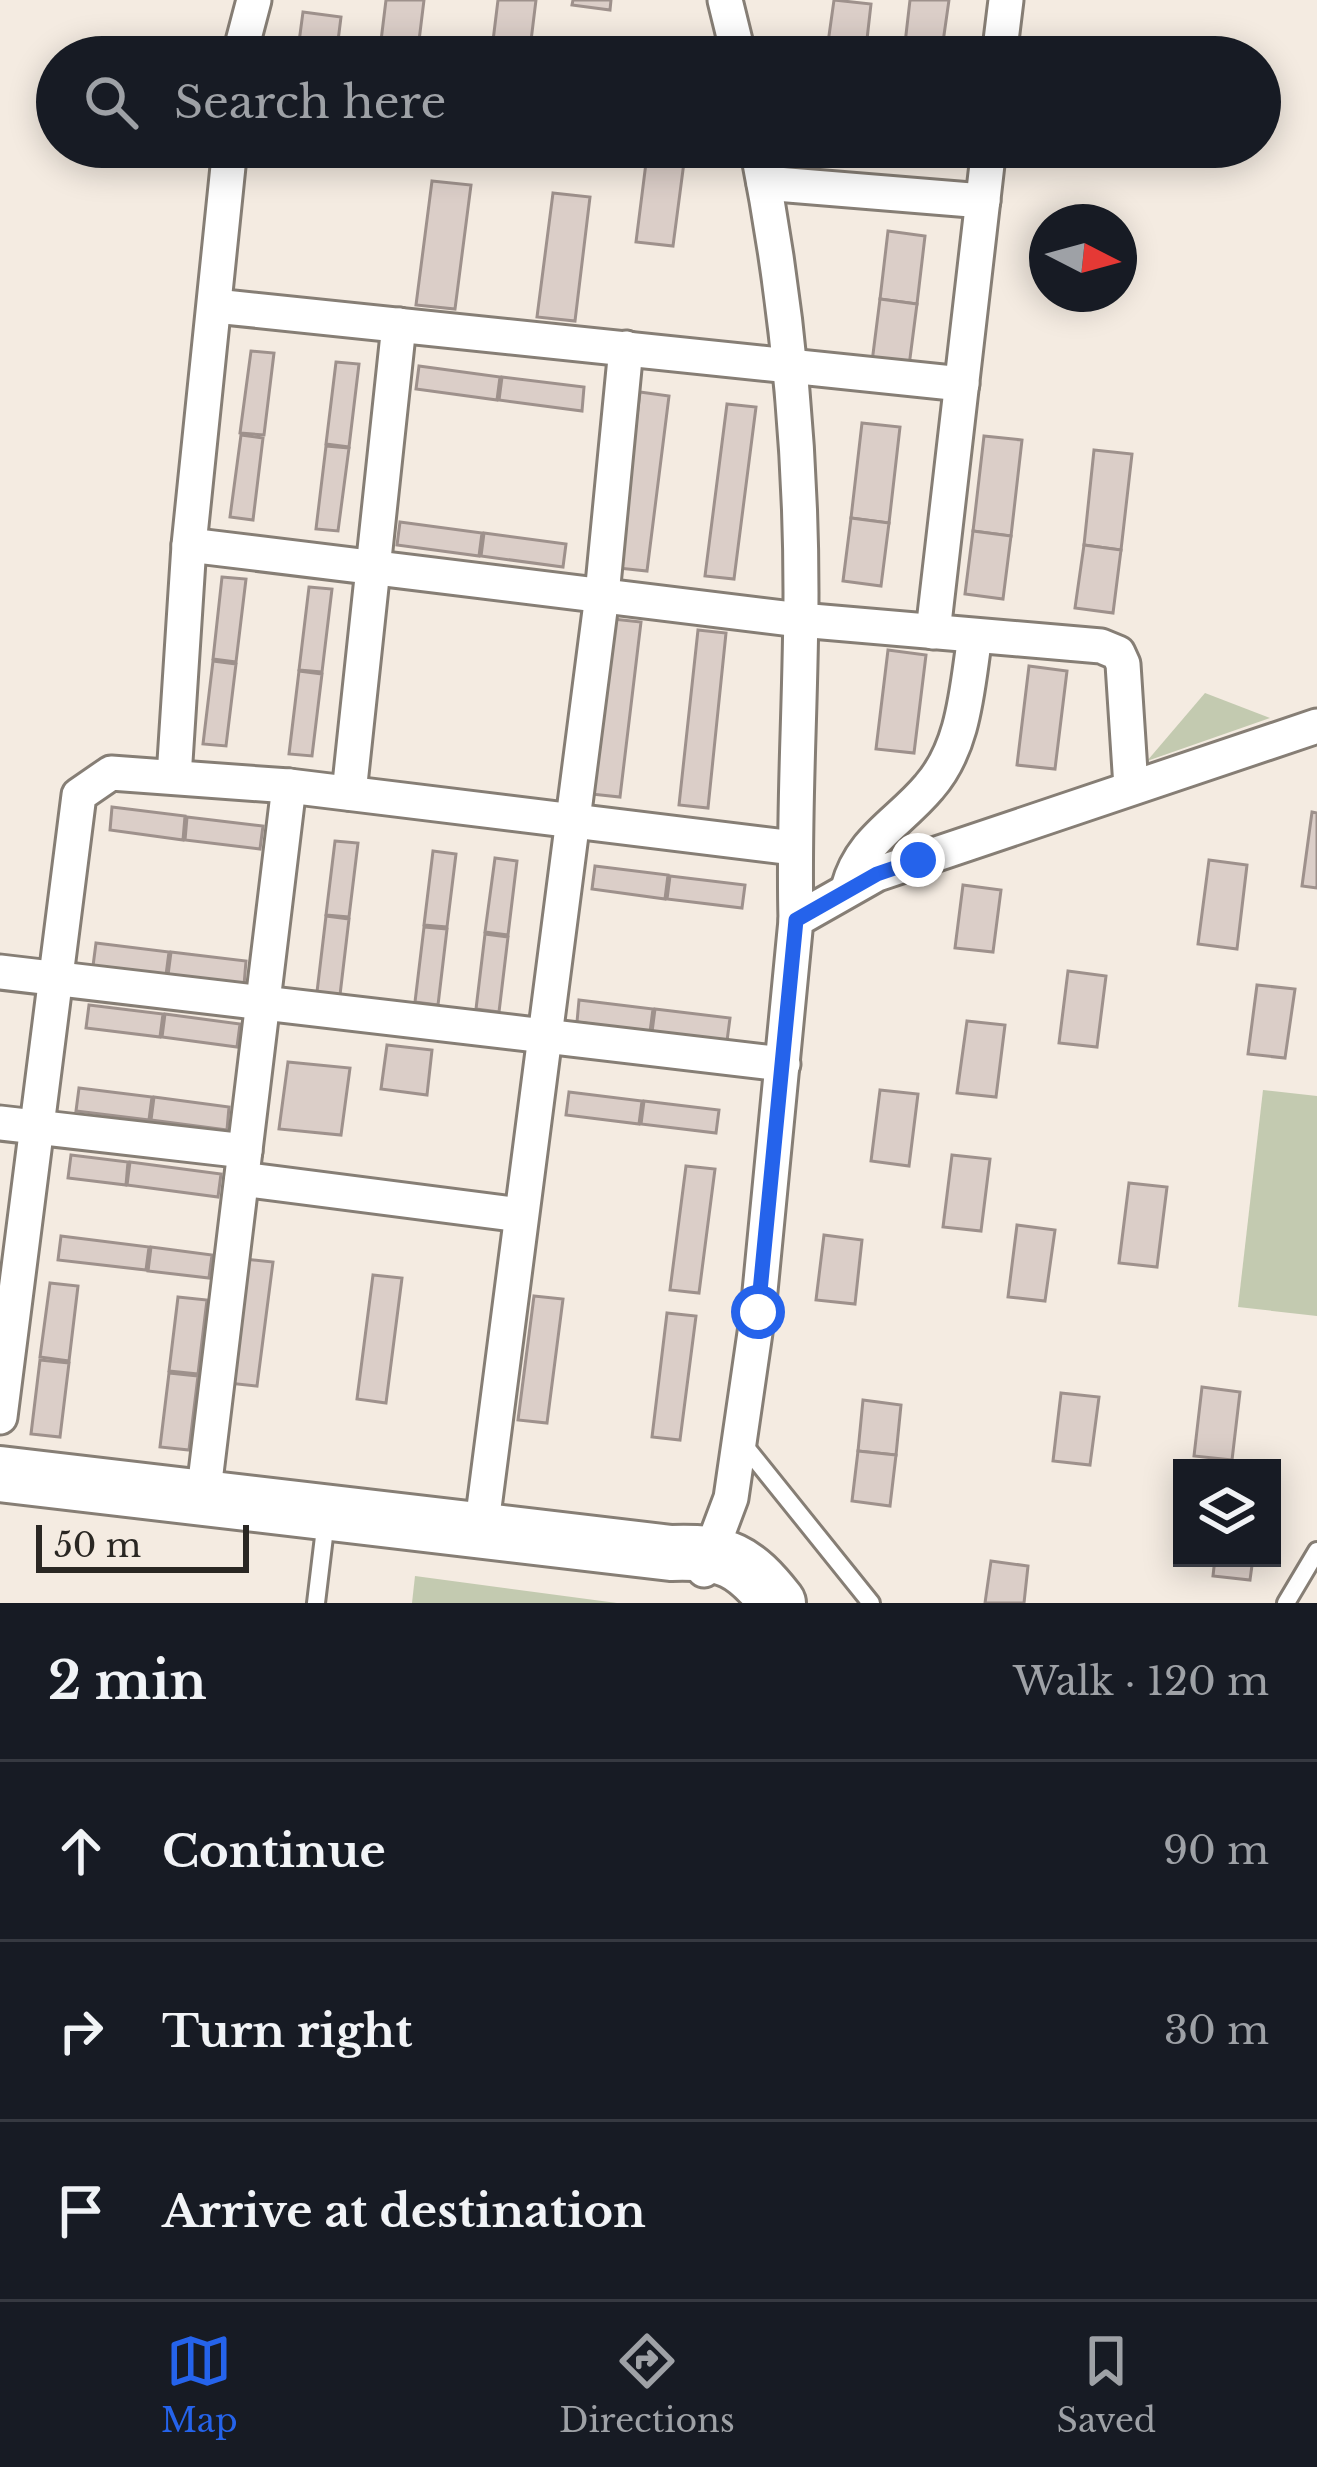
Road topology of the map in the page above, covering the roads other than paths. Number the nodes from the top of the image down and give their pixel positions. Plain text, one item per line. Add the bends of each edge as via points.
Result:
1 (254, 0) edge
2 (725, 0) edge
3 (1006, 0) edge
4 (244, 36) edge
5 (734, 36) edge
6 (1002, 36) edge
7 (228, 168) edge
8 (761, 168) edge
9 (987, 168) edge
10 (764, 183) junction
11 (983, 201) junction
12 (214, 306) junction
13 (399, 325) junction
14 (626, 348) junction
15 (790, 364) junction
16 (962, 384) junction
17 (189, 545) junction
18 (371, 567) junction
19 (602, 595) junction
20 (800, 620) junction
21 (933, 632) junction
22 (975, 636) junction
23 (1317, 726) edge
24 (174, 777) junction
25 (289, 786) junction
26 (1131, 787) junction
27 (349, 793) junction
28 (570, 820) junction
29 (794, 848) junction
30 (848, 888) junction
31 (796, 920) junction
32 (0, 972) edge
33 (55, 978) junction
34 (263, 1005) junction
35 (543, 1036) junction
36 (783, 1064) junction
37 (0, 1123) edge
38 (37, 1126) junction
39 (243, 1165) junction
40 (521, 1215) junction
41 (8, 1292) edge
42 (0, 1417) edge
43 (739, 1438) junction
44 (0, 1474) edge
45 (203, 1498) junction
46 (326, 1513) junction
47 (481, 1532) junction
48 (1317, 1551) edge
49 (703, 1571) edge
50 (316, 1603) edge
51 (778, 1603) edge
52 (871, 1603) edge
53 (1286, 1603) edge

1 - 4 street
2 - 5 street
3 - 6 street
7 - 12 street
8 - 10 street
9 - 11 street
10 - 11 street
10 - 15 street
11 - 16 street
12 - 13 street
12 - 17 street
13 - 14 street
13 - 18 street
14 - 15 street
14 - 19 street
15 - 16 street
15 - 20 street
16 - 21 street
17 - 18 street
17 - 24 street
18 - 19 street
18 - 27 street
19 - 20 street
19 - 28 street
20 - 21 street
20 - 29 street
21 - 22 street
22 - 26 street via 1118,653
22 - 30 street via 961,725 941,771 869,844
23 - 26 street
24 - 25 street
24 - 33 street via 111,773 79,795
25 - 27 street
25 - 34 street
26 - 30 street
27 - 28 street
28 - 29 street
28 - 35 street
29 - 31 street
30 - 31 street
31 - 36 street
32 - 33 street
33 - 34 street
33 - 38 street
34 - 35 street
34 - 39 street
35 - 36 street
35 - 40 street
36 - 43 street
37 - 38 street
38 - 39 street
38 - 41 street
39 - 40 street
39 - 45 street
40 - 47 street
41 - 42 street
43 - 49 street via 731,1498
43 - 52 lane
44 - 45 highway
45 - 46 highway
46 - 47 highway
46 - 50 lane
47 - 49 highway
48 - 53 lane
49 - 51 highway via 760,1580

